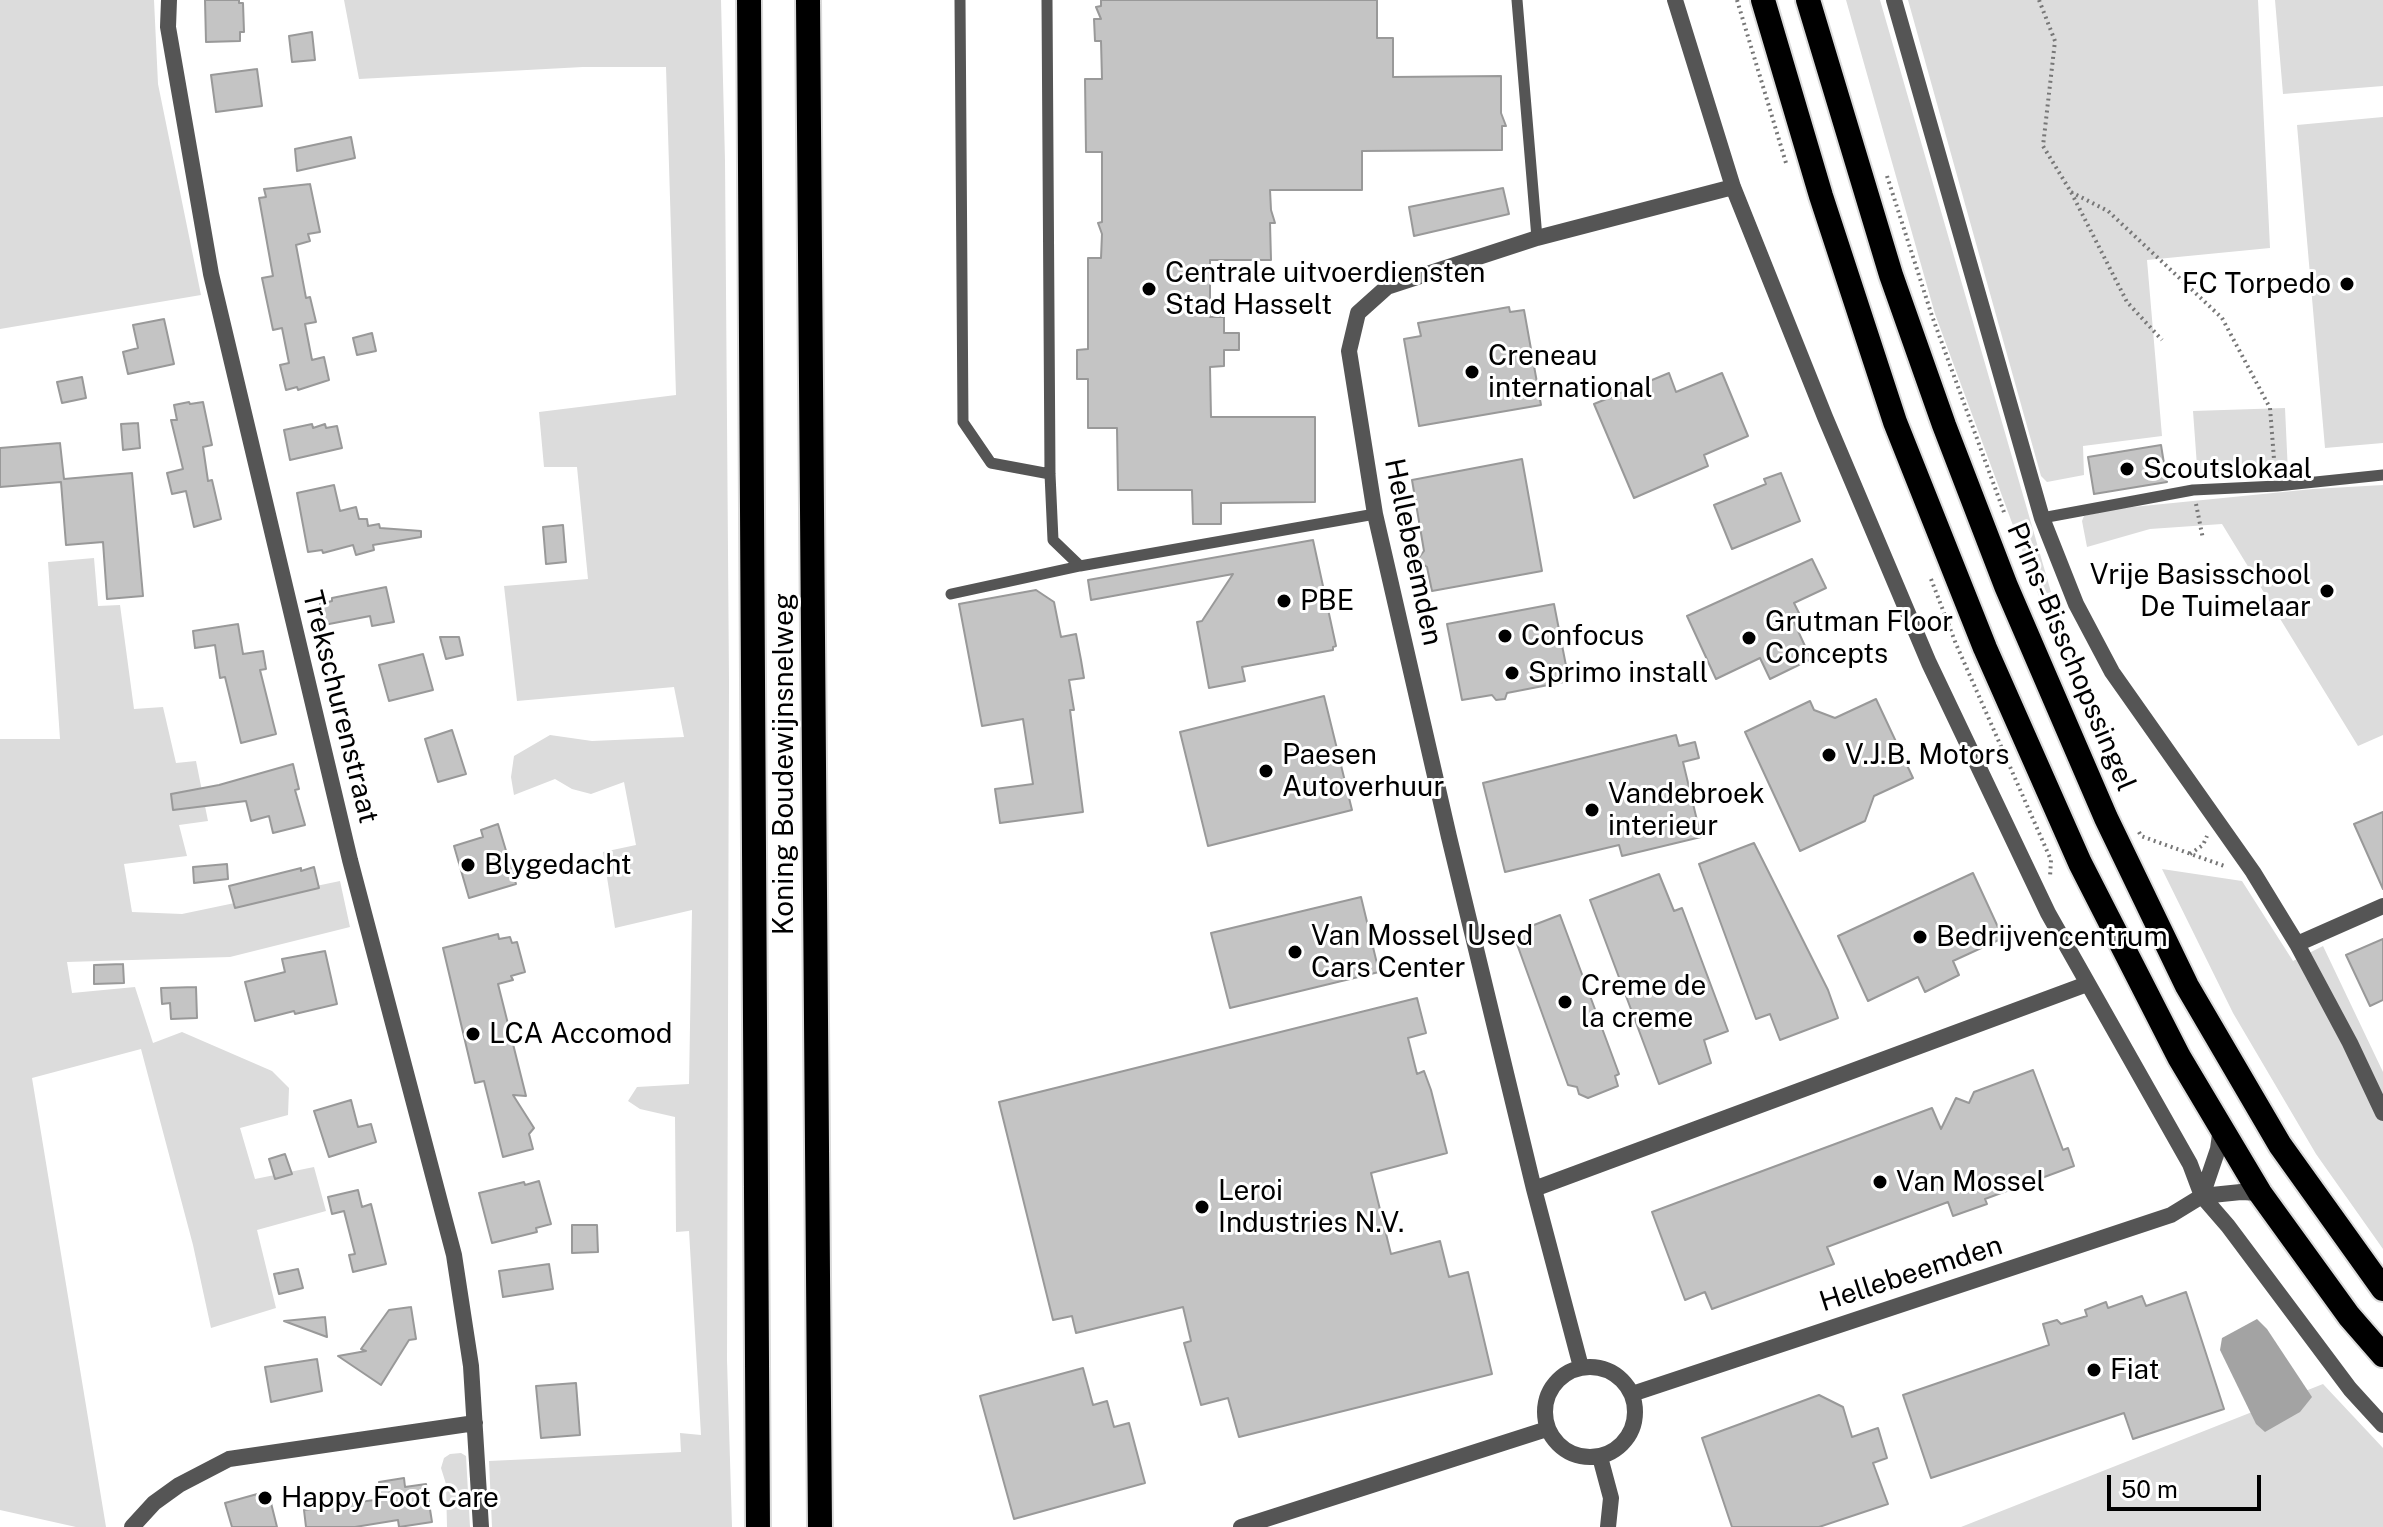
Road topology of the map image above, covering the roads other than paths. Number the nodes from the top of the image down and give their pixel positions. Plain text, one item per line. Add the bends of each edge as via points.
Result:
1 (169, 0) edge
2 (749, 0) edge
3 (808, 0) edge
4 (960, 0) edge
5 (1047, 0) edge
6 (1517, 0) edge
7 (1675, 0) edge
8 (1763, 0) edge
9 (1808, 0) edge
10 (1894, 0) edge
11 (1733, 187) junction
12 (1537, 238) junction
13 (1050, 474) junction
14 (2383, 475) edge
15 (1375, 514) junction
16 (2042, 518) junction
17 (1080, 566) junction
18 (951, 594) dead end
19 (2383, 906) edge
20 (2297, 944) junction
21 (2087, 984) junction
22 (2383, 1113) edge
23 (2221, 1128) junction
24 (1534, 1189) junction
25 (2260, 1193) junction
26 (2202, 1196) junction
27 (2383, 1289) edge
28 (2383, 1355) edge
29 (1581, 1367) junction
30 (1632, 1394) junction
31 (475, 1423) junction
32 (2383, 1425) edge
33 (1547, 1429) junction
34 (1600, 1457) junction
35 (132, 1527) edge
36 (481, 1527) edge
37 (758, 1527) edge
38 (820, 1527) edge
39 (1241, 1527) edge
40 (1608, 1527) edge

1 - 31 street, Trekschurenstraat via 168,27 211,274 350,860 454,1255
2 - 37 highway, Koning Boudewijnsnelweg
3 - 38 highway, Koning Boudewijnsnelweg
4 - 13 lane via 963,422 991,463
5 - 13 lane
6 - 12 lane
7 - 11 street
8 - 23 highway via 1895,422 1985,648 2114,932
9 - 27 highway, Prins-Bisschopssingel via 1891,275 1944,425 2006,586 2106,818 2187,986 2272,1132
10 - 16 street, Prins-Bisschopssingel
11 - 12 street, Hellebeemden
11 - 21 street via 1929,663
12 - 15 street, Hellebeemden via 1387,287 1358,313 1349,351
13 - 17 lane via 1053,540
14 - 16 lane via 2193,490
15 - 17 lane
15 - 24 street, Hellebeemden
16 - 20 street, Prins-Bisschopssingel via 2076,604 2112,672 2253,872
17 - 18 lane
19 - 20 street
20 - 22 street, Prins-Bisschopssingel
21 - 24 street
21 - 26 street via 2190,1164
23 - 25 highway
23 - 26 street
24 - 29 street, Hellebeemden
25 - 26 street
25 - 28 highway
26 - 30 street, Hellebeemden via 2171,1215
26 - 32 street
29 - 30 street via 1611,1372
29 - 33 street via 1563,1375 1550,1390 1544,1409
30 - 34 street via 1636,1414 1631,1433
31 - 35 street via 229,1459 179,1485
31 - 36 street, Trekschurenstraat
33 - 34 street via 1560,1446 1578,1456
33 - 39 street
34 - 40 street via 1611,1498

